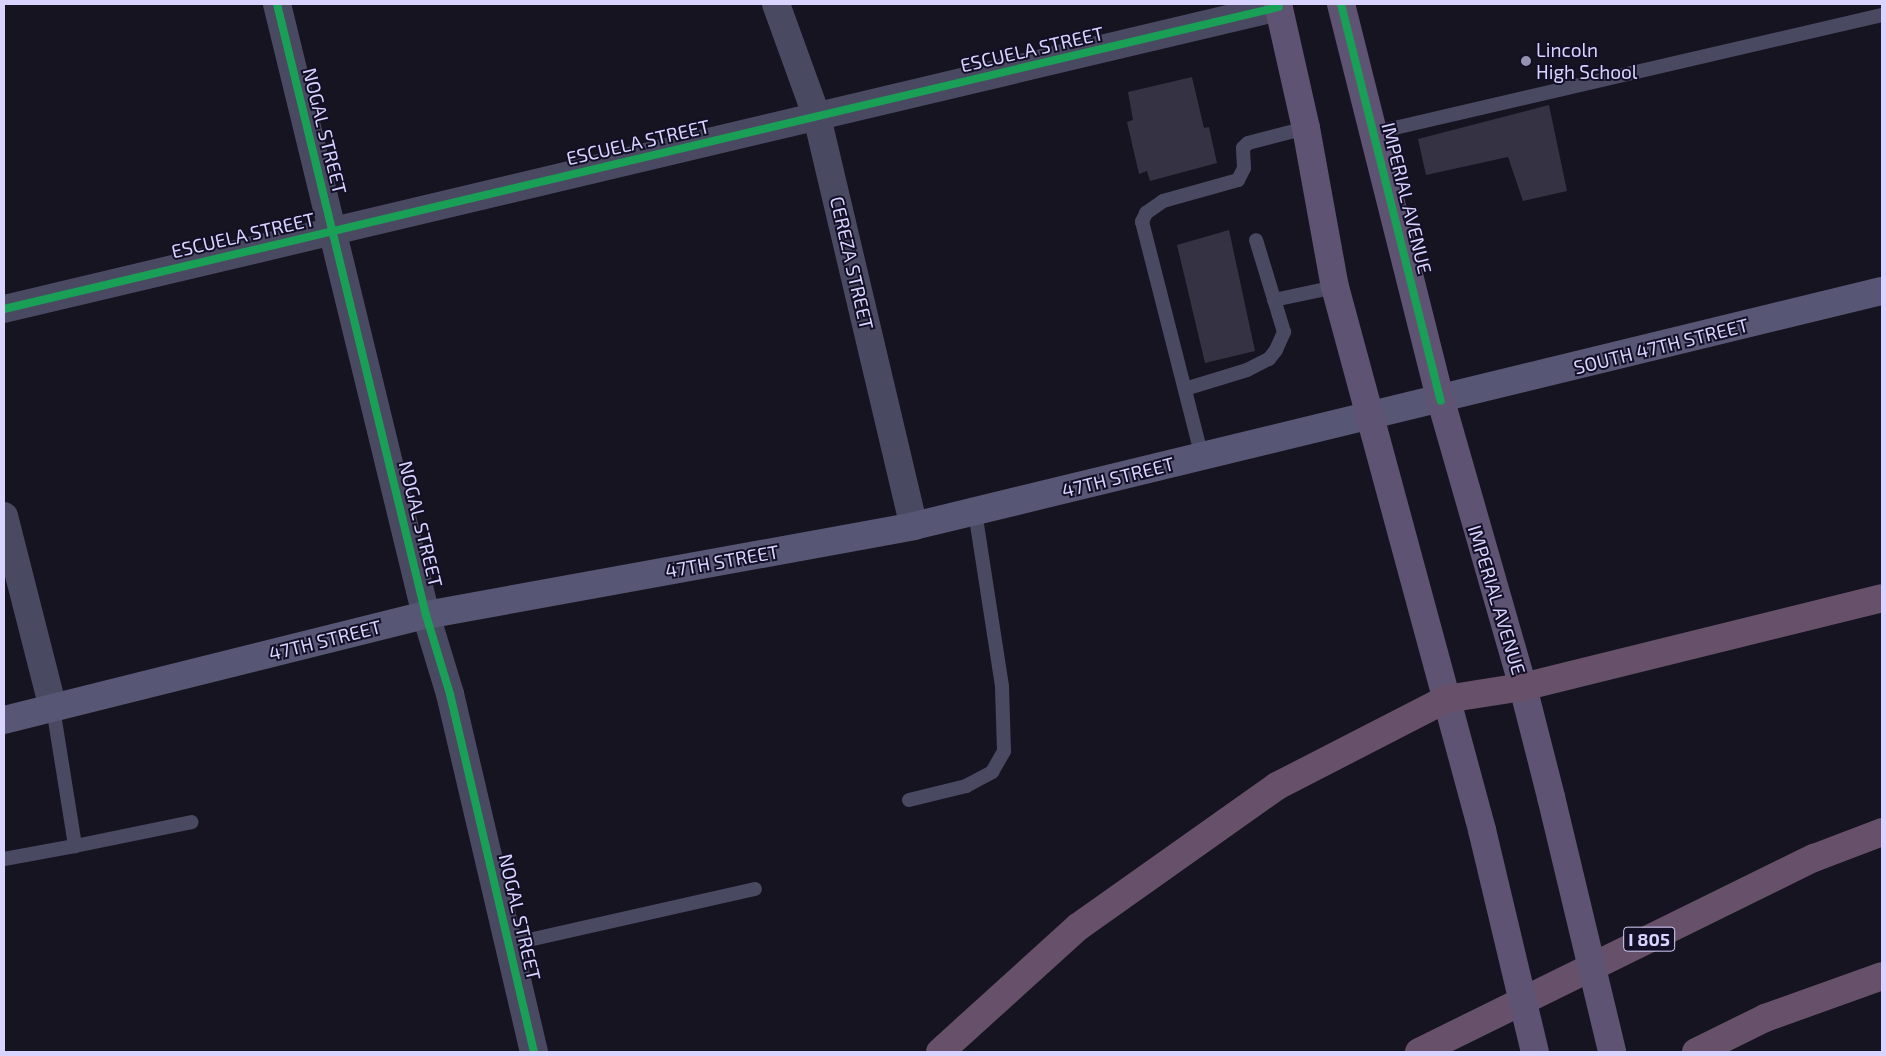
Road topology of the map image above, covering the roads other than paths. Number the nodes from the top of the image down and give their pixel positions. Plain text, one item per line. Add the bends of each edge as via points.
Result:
1 (277, 4) edge
2 (776, 4) edge
3 (1341, 4) edge
4 (1279, 6) edge
5 (1882, 15) edge
6 (817, 117) junction
7 (1306, 128) junction
8 (1373, 133) junction
9 (333, 230) junction
10 (1256, 240) dead end
11 (1335, 287) junction
12 (1882, 291) edge
13 (1274, 300) junction
14 (4, 309) edge
15 (1184, 389) junction
16 (1441, 401) junction
17 (1370, 416) junction
18 (1202, 457) junction
19 (975, 512) junction
20 (4, 516) edge
21 (914, 526) junction
22 (1882, 598) edge
23 (426, 615) junction
24 (1523, 686) junction
25 (1446, 699) junction
26 (53, 708) junction
27 (4, 720) edge
28 (909, 800) dead end
29 (192, 822) dead end
30 (1882, 832) edge
31 (75, 846) junction
32 (4, 859) edge
33 (755, 890) dead end
34 (510, 944) junction
35 (1882, 976) edge
36 (534, 1052) edge
37 (940, 1052) edge
38 (1419, 1052) edge
39 (1535, 1052) edge
40 (1612, 1052) edge
41 (1696, 1052) edge

1 - 9 street, NOGAL STREET
2 - 6 street, CEREZA STREET
3 - 8 main road, IMPERIAL AVENUE
4 - 6 street, ESCUELA STREET
4 - 7 main road
5 - 8 lane
6 - 9 street, ESCUELA STREET
6 - 21 street, CEREZA STREET
7 - 11 main road
7 - 15 lane via 1248,143 1243,148 1244,168 1238,180 1163,201 1146,213 1142,222
8 - 16 main road, IMPERIAL AVENUE
9 - 14 street, ESCUELA STREET
9 - 23 street, NOGAL STREET
10 - 13 lane
11 - 13 lane
11 - 17 main road
12 - 16 main road, SOUTH 47TH STREET
13 - 15 lane via 1284,332 1269,359 1246,370
15 - 18 lane
16 - 17 main road, 47TH STREET
16 - 24 main road, IMPERIAL AVENUE
17 - 18 main road, 47TH STREET
17 - 25 main road
18 - 19 main road, 47TH STREET
19 - 21 main road, 47TH STREET
19 - 28 lane via 1002,686 1004,751 992,772 966,786
20 - 26 street
21 - 23 main road, 47TH STREET
22 - 24 highway
23 - 26 main road, 47TH STREET
23 - 34 street, NOGAL STREET via 450,694
24 - 25 highway
24 - 40 main road, IMPERIAL AVENUE, bridge
25 - 37 highway via 1277,786 1078,927
25 - 39 main road, bridge via 1482,830
26 - 27 main road, 47TH STREET
26 - 31 lane
29 - 31 lane
30 - 38 highway, I 805 via 1814,858
31 - 32 lane
33 - 34 lane
34 - 36 street, NOGAL STREET
35 - 41 highway via 1764,1018

